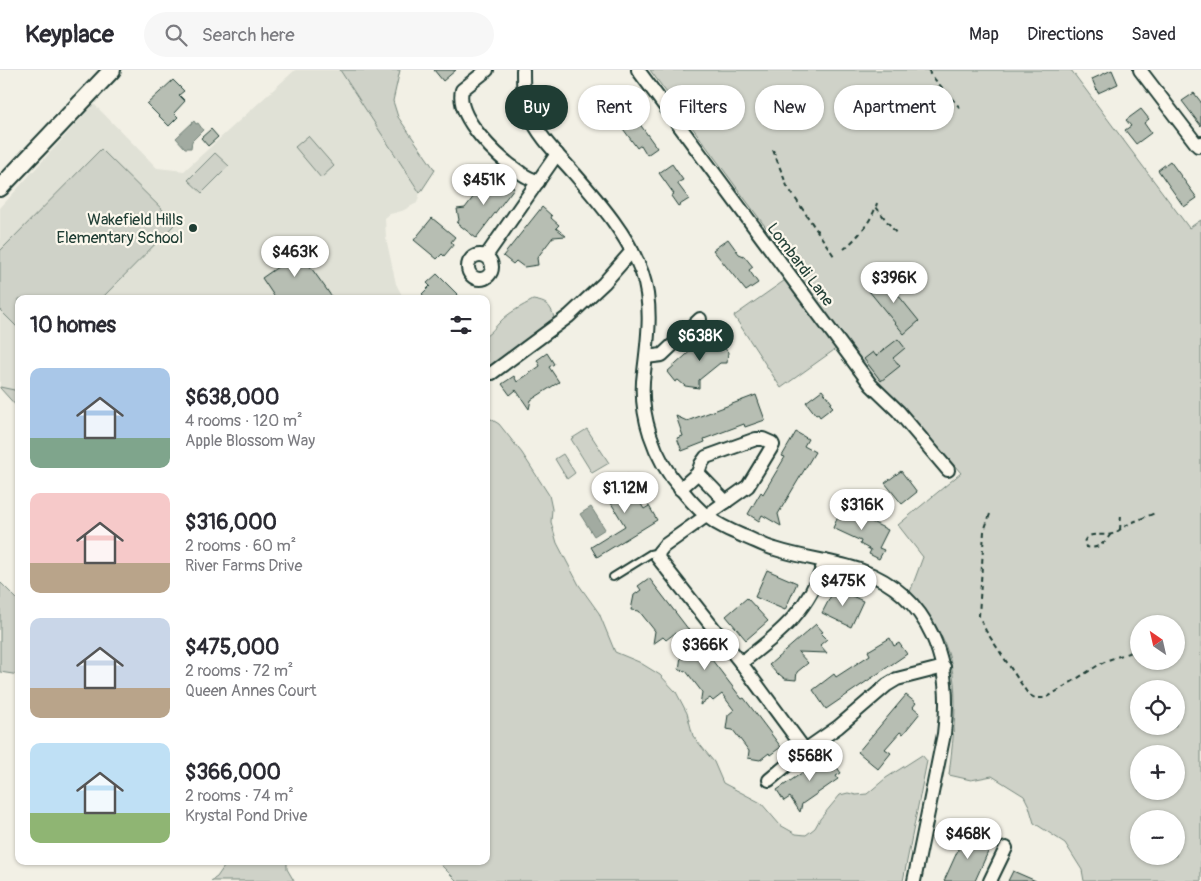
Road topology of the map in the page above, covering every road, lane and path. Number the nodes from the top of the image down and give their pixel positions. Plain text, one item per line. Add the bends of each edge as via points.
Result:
1 (112, 70) edge
2 (487, 70) edge
3 (638, 70) edge
4 (929, 70) edge
5 (1140, 70) edge
6 (524, 73) edge
7 (962, 110) dead end
8 (1201, 144) edge
9 (773, 150) dead end
10 (557, 154) junction
11 (538, 182) junction
12 (0, 188) edge
13 (877, 203) dead end
14 (876, 207) junction
15 (896, 233) dead end
16 (844, 249) dead end
17 (632, 251) junction
18 (486, 256) dead end
19 (834, 256) dead end
20 (700, 319) dead end
21 (646, 357) junction
22 (492, 373) dead end
23 (948, 470) dead end
24 (698, 473) junction
25 (680, 489) junction
26 (726, 502) junction
27 (1155, 513) dead end
28 (990, 514) dead end
29 (1121, 515) dead end
30 (706, 516) junction
31 (1120, 530) junction
32 (1111, 534) junction
33 (659, 552) junction
34 (825, 561) junction
35 (614, 577) dead end
36 (1130, 652) edge
37 (740, 663) junction
38 (944, 667) junction
39 (804, 750) junction
40 (769, 780) dead end
41 (1006, 848) dead end
42 (914, 881) edge
43 (990, 881) edge

1 - 12 street
2 - 11 street via 462,90 460,100 464,109 475,129 500,157 522,175
3 - 23 street, Lombardi Lane via 871,385 898,411
4 - 7 path
5 - 8 street via 1198,146
6 - 10 street via 528,112 538,131
9 - 19 path via 787,186
10 - 11 street
10 - 17 street via 608,215
11 - 18 street
13 - 14 path
14 - 15 path
14 - 16 path via 861,232
17 - 21 street via 643,276 646,293 649,329
17 - 22 street via 570,316
20 - 21 street via 662,355
21 - 25 street via 643,384 647,426 661,461
24 - 25 street
24 - 26 street
24 - 26 street via 706,457 756,439 772,443 748,486
25 - 30 street
26 - 30 street
27 - 31 path
28 - 36 path via 984,531 979,616 1030,696 1046,698 1108,660
29 - 31 path
30 - 33 street
30 - 34 street via 766,546
31 - 32 path
32 - 32 path via 1090,535 1085,539 1085,545 1090,548 1098,546
33 - 35 lane via 650,554
33 - 37 street via 658,558
34 - 37 street via 801,610 780,632
34 - 38 street via 874,576 909,600 931,631
37 - 39 street
38 - 39 street via 897,679
38 - 42 street via 947,709 944,734
39 - 40 street
41 - 43 street

